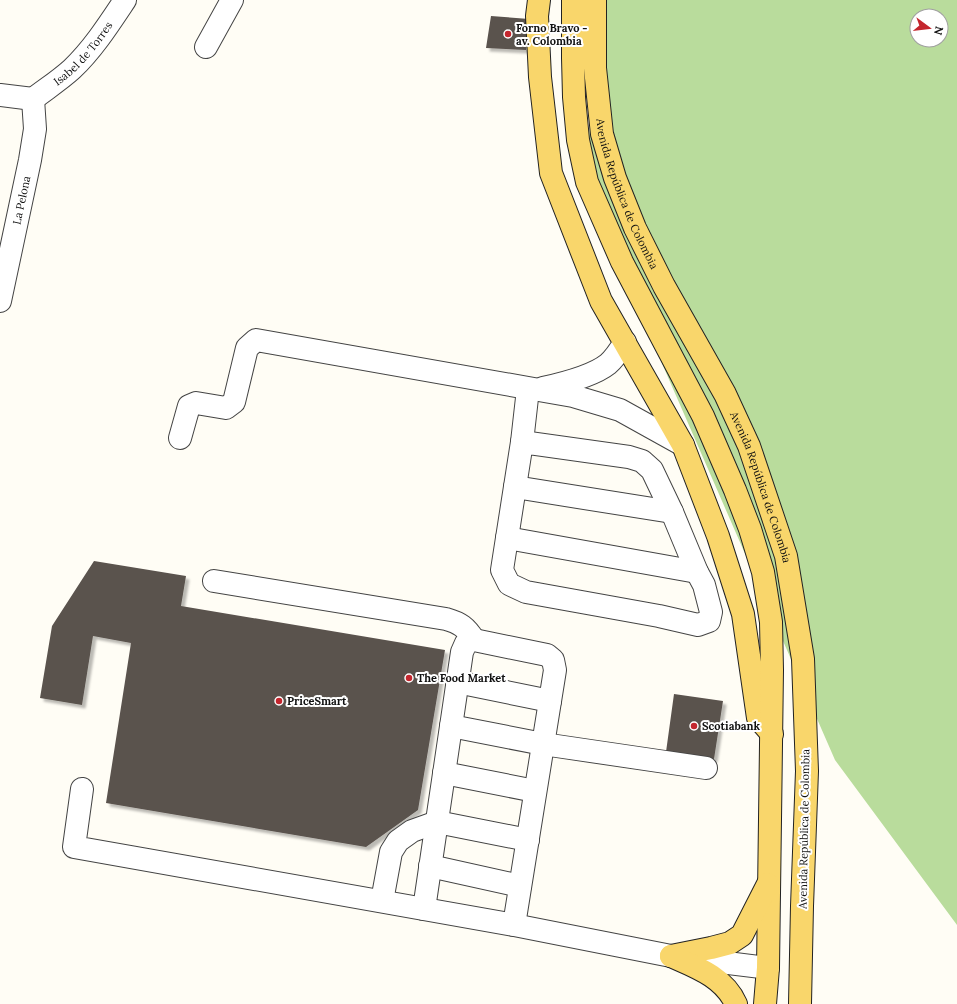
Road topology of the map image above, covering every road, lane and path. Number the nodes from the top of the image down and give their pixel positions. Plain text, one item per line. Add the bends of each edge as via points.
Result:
1 (125, 0) edge
2 (232, 0) edge
3 (539, 0) edge
4 (573, 0) edge
5 (595, 0) edge
6 (206, 47) dead end
7 (0, 95) edge
8 (33, 98) junction
9 (0, 301) edge
10 (625, 342) junction
11 (531, 389) junction
12 (180, 438) dead end
13 (522, 442) junction
14 (683, 444) junction
15 (515, 486) junction
16 (672, 512) junction
17 (507, 538) junction
18 (701, 579) junction
19 (214, 581) dead end
20 (734, 585) junction
21 (474, 640) junction
22 (458, 682) junction
23 (550, 701) junction
24 (451, 726) junction
25 (772, 734) junction
26 (543, 744) junction
27 (706, 768) dead end
28 (444, 773) junction
29 (82, 789) dead end
30 (536, 791) junction
31 (437, 822) junction
32 (528, 840) junction
33 (430, 866) junction
34 (770, 881) junction
35 (520, 886) junction
36 (382, 902) junction
37 (424, 909) junction
38 (514, 925) junction
39 (671, 956) junction
40 (768, 968) junction
41 (736, 1004) edge
42 (765, 1004) edge
43 (800, 1004) edge

1 - 8 street, Isabel de Torres via 103,32 72,68
2 - 6 street
3 - 10 main road via 537,16 540,77 551,173 601,302
4 - 25 main road via 574,97 578,140 587,182 622,262 703,416 750,529 763,572 771,622
5 - 43 main road, Avenida República de Colombia via 595,68 602,134 615,178 635,228 664,286 724,394 749,446 786,556 803,659 807,771
7 - 8 street
8 - 9 street, La Pelona via 34,129 30,160
10 - 11 street via 607,365 582,377
10 - 14 main road
11 - 12 street via 256,340 247,348 234,402 226,408 196,403 189,406
11 - 13 street
11 - 14 street via 573,396 620,410
13 - 15 street
13 - 16 street via 642,461 652,470
14 - 20 main road
15 - 16 street
15 - 17 street
16 - 18 street
17 - 18 street
17 - 18 street via 502,570 509,584 526,592 698,625 709,620 711,612
18 - 20 street
19 - 21 street via 446,619 458,622 469,631
20 - 25 main road via 743,614 758,718
21 - 22 street via 466,643 462,652
21 - 23 street via 547,655 553,660 555,670
22 - 23 street
22 - 24 street
23 - 26 street
24 - 26 street
24 - 28 street
25 - 34 main road
26 - 27 street
26 - 30 street
28 - 30 street
28 - 31 street
29 - 36 street via 74,847
30 - 32 street
31 - 32 street
31 - 33 street
31 - 36 street via 412,831 398,841 391,852
32 - 35 street
33 - 35 street
33 - 37 street
34 - 39 main road via 742,935 730,943
34 - 40 main road
35 - 38 street
36 - 37 street
37 - 38 street
38 - 39 street
39 - 40 street
39 - 41 main road via 699,968 718,980
40 - 42 main road

